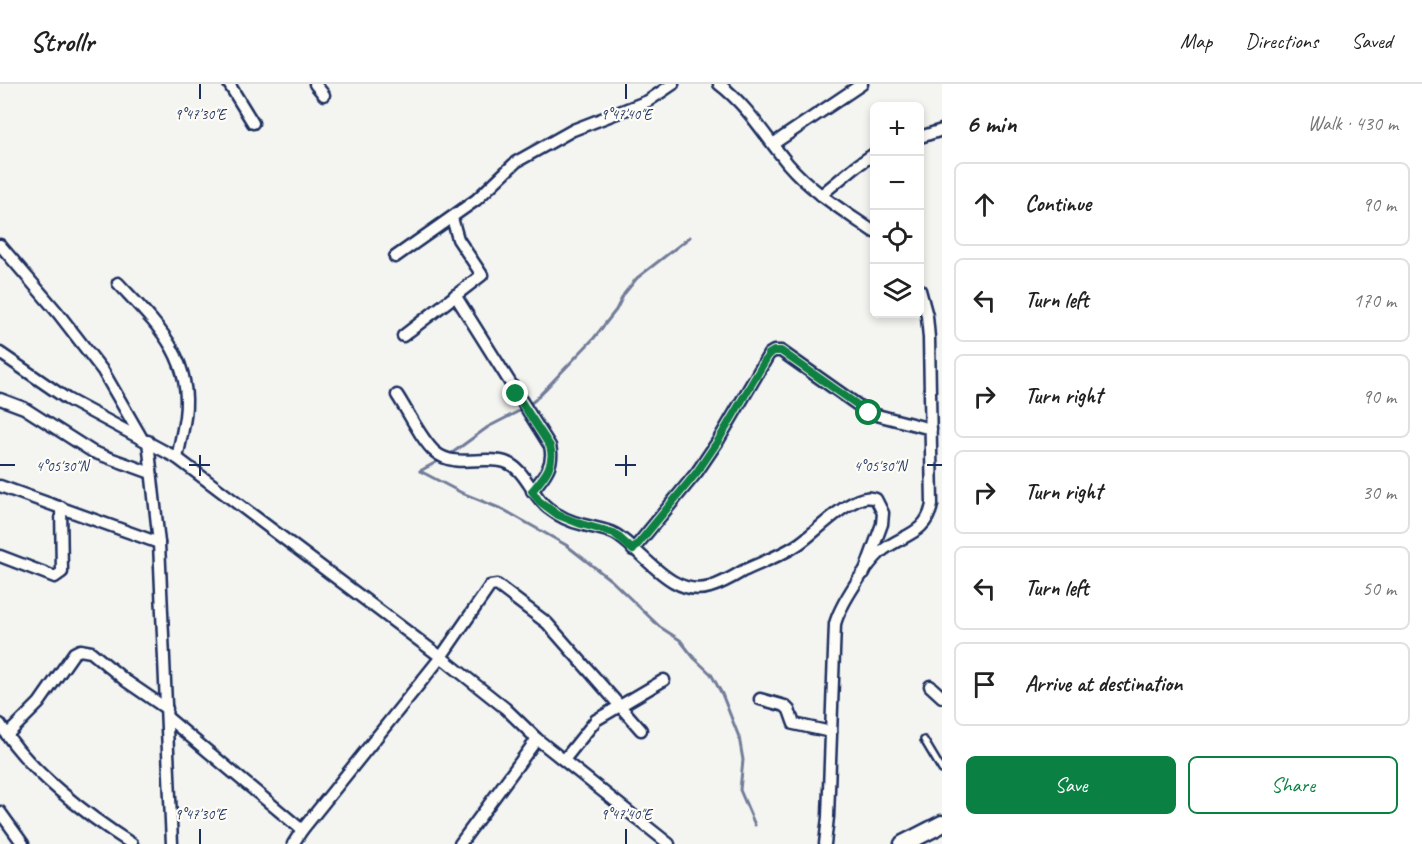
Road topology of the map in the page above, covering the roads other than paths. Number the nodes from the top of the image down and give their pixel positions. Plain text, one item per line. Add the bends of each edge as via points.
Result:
1 (229, 84) edge
2 (315, 84) edge
3 (672, 84) edge
4 (719, 84) edge
5 (839, 84) edge
6 (862, 84) edge
7 (324, 95) dead end
8 (842, 97) junction
9 (253, 123) dead end
10 (942, 130) edge
11 (924, 136) edge
12 (773, 144) junction
13 (871, 156) edge
14 (821, 195) junction
15 (452, 218) junction
16 (870, 229) edge
17 (0, 245) edge
18 (395, 257) dead end
19 (118, 283) dead end
20 (455, 295) junction
21 (924, 305) edge
22 (403, 336) dead end
23 (0, 353) edge
24 (397, 395) dead end
25 (0, 399) edge
26 (931, 429) junction
27 (144, 439) junction
28 (177, 458) junction
29 (152, 473) junction
30 (0, 486) edge
31 (532, 491) junction
32 (61, 507) junction
33 (159, 543) junction
34 (633, 550) junction
35 (0, 556) edge
36 (864, 573) junction
37 (441, 657) junction
38 (664, 680) dead end
39 (930, 686) dead end
40 (942, 697) edge
41 (760, 699) dead end
42 (619, 705) junction
43 (167, 714) junction
44 (0, 724) edge
45 (641, 730) dead end
46 (831, 732) junction
47 (7, 735) junction
48 (537, 739) junction
49 (924, 740) dead end
50 (564, 760) junction
51 (942, 770) edge
52 (0, 812) edge
53 (942, 824) edge
54 (302, 830) junction
55 (23, 844) edge
56 (132, 844) edge
57 (172, 844) edge
58 (293, 844) edge
59 (460, 844) edge
60 (669, 844) edge
61 (825, 844) edge
62 (903, 844) edge

1 - 9 street
2 - 7 street
3 - 15 street via 648,101 573,130 516,162
4 - 12 street via 745,107
5 - 8 street
6 - 8 street
8 - 12 street
10 - 11 street
12 - 14 street via 804,182
13 - 14 street
14 - 16 street
15 - 18 street
15 - 20 street via 458,239 482,275
17 - 27 street via 103,370
19 - 28 street via 165,335 180,362 186,400
20 - 22 street
20 - 31 street via 550,446 547,473
21 - 26 street via 929,338
23 - 27 street via 67,399
24 - 31 street via 434,452 450,459 514,465
25 - 29 street via 24,408 93,452
26 - 34 street via 869,413 781,351 774,351 697,472
26 - 36 street via 930,514 920,528 882,551
27 - 28 street
27 - 29 street
28 - 37 street
29 - 33 street
30 - 32 street
31 - 34 street via 558,515 614,533
32 - 33 street
32 - 35 street via 59,576
33 - 43 street
34 - 36 street via 676,583 710,588 791,549 848,505 869,497 876,499 883,513
36 - 46 street via 841,606 835,624
37 - 42 street via 490,586 497,585 547,623
37 - 48 street
37 - 54 street
38 - 42 street
39 - 40 street
41 - 46 street via 785,706 794,724
42 - 45 street
42 - 50 street via 596,720
43 - 47 street via 91,652 80,650 39,703
43 - 54 street
43 - 57 street
44 - 47 street
46 - 61 street
47 - 56 street via 69,797
48 - 50 street
48 - 59 street
49 - 51 lane
50 - 60 street
52 - 55 street
53 - 62 main road
54 - 58 street

